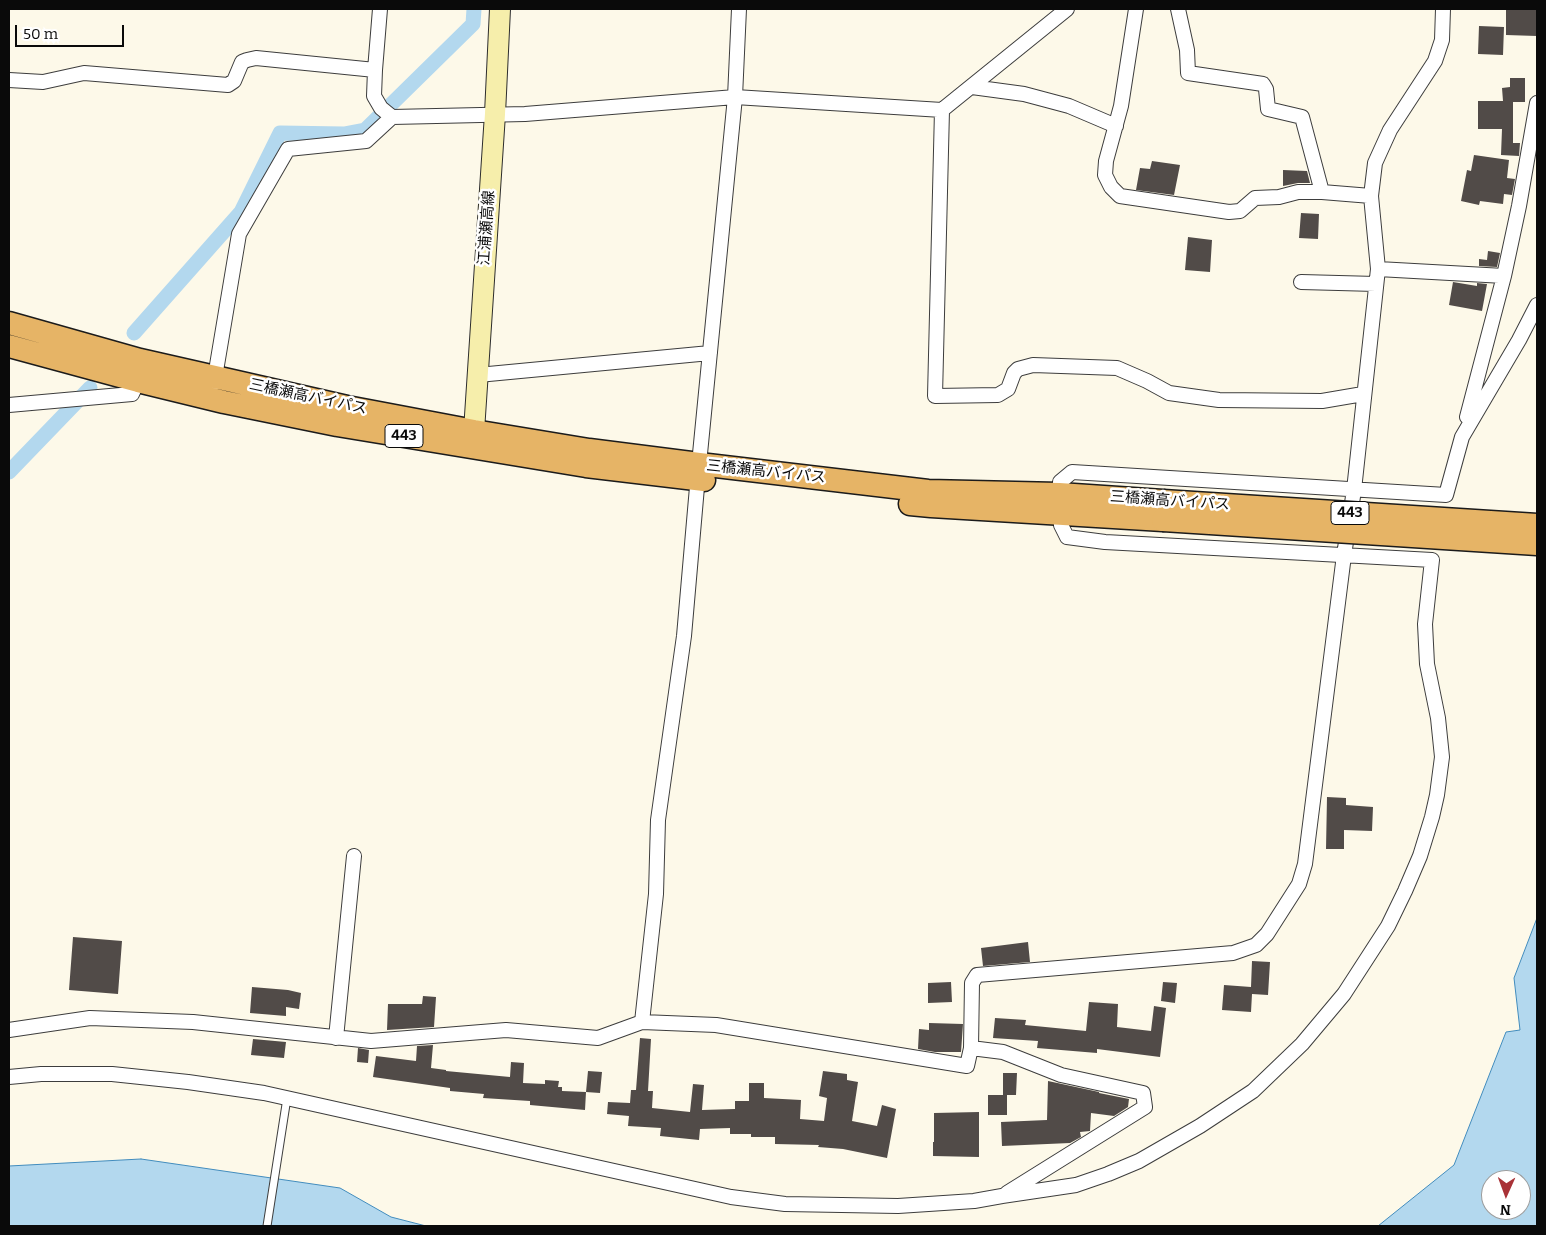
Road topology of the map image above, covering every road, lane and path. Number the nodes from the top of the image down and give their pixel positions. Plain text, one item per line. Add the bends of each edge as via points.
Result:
1 (380, 9) edge
2 (500, 9) edge
3 (740, 9) edge
4 (1067, 9) edge
5 (1136, 9) edge
6 (1178, 9) edge
7 (1443, 9) edge
8 (375, 70) junction
9 (9, 80) edge
10 (972, 87) junction
11 (735, 97) junction
12 (1537, 103) edge
13 (942, 110) junction
14 (495, 114) junction
15 (392, 117) junction
16 (1116, 126) junction
17 (1322, 192) junction
18 (1371, 196) junction
19 (1378, 269) junction
20 (1504, 276) junction
21 (1301, 282) dead end
22 (1376, 284) junction
23 (1537, 305) edge
24 (9, 323) edge
25 (9, 346) edge
26 (710, 353) junction
27 (478, 375) junction
28 (215, 377) junction
29 (138, 381) junction
30 (1364, 394) junction
31 (208, 398) junction
32 (9, 405) edge
33 (1462, 437) junction
34 (473, 439) junction
35 (698, 472) junction
36 (1354, 490) junction
37 (1446, 495) junction
38 (1060, 504) junction
39 (1163, 510) junction
40 (1537, 526) edge
41 (1537, 544) edge
42 (1344, 555) junction
43 (1432, 560) junction
44 (354, 856) dead end
45 (642, 1022) junction
46 (9, 1030) edge
47 (336, 1038) junction
48 (971, 1048) junction
49 (9, 1078) edge
50 (287, 1098) junction
51 (1002, 1196) junction
52 (267, 1226) edge

1 - 8 street
2 - 14 main road, 江浦瀬高線
3 - 11 street
4 - 10 street
5 - 16 street
6 - 17 street via 1187,50 1188,73 1263,84 1268,109 1302,116
7 - 18 street via 1442,40 1435,61 1390,130 1375,163
8 - 9 street via 256,58 242,62 234,81 228,85 84,73 42,82
8 - 15 street via 374,96
10 - 13 street
10 - 16 street via 1024,94 1069,106
11 - 13 street
11 - 14 street
11 - 26 street
12 - 20 street
13 - 30 street via 935,396 998,395 1008,389 1018,369 1033,365 1117,368 1169,393 1220,400 1322,401
14 - 15 street
14 - 27 main road, 江浦瀬高線
15 - 28 street via 366,141 288,149 239,234
16 - 17 street via 1105,174 1120,196 1229,212 1240,211 1255,198
17 - 18 street
18 - 19 street
19 - 20 street
19 - 22 street
20 - 33 street
21 - 22 street
22 - 30 street
23 - 33 street via 1520,340
24 - 28 highway, 三橋瀬高バイパス / 443 via 140,360
25 - 29 highway, 三橋瀬高バイパス / 443
26 - 27 street
26 - 35 street
27 - 34 main road, 江浦瀬高線
28 - 31 street
28 - 34 highway, 三橋瀬高バイパス / 443
29 - 31 highway, 三橋瀬高バイパス / 443
29 - 32 street via 132,394
30 - 36 street
31 - 34 highway, 三橋瀬高バイパス / 443 via 337,425
33 - 37 street
34 - 35 highway, 三橋瀬高バイパス / 443 via 586,466
35 - 38 highway, 三橋瀬高バイパス / 443
35 - 45 street via 684,636 658,820 656,894
36 - 37 street
36 - 38 street via 1072,472 1060,482
36 - 42 street
37 - 43 street
38 - 39 highway, 三橋瀬高バイパス / 443
38 - 42 street via 1061,525 1067,537 1105,542
39 - 40 highway, 三橋瀬高バイパス / 443, bridge
39 - 41 highway, 三橋瀬高バイパス / 443, bridge
42 - 43 street
42 - 48 street via 1305,864 1299,884 1267,934 1256,945 1233,953 977,975 972,983
43 - 51 street via 1425,624 1427,664 1442,757 1437,795 1420,856 1405,892 1388,926 1344,994 1302,1044 1253,1091 1200,1126 1108,1174 1069,1187
44 - 47 street
45 - 47 street via 598,1038 506,1030 371,1042
45 - 48 street via 716,1025 967,1066
46 - 47 street via 90,1018 193,1022
48 - 51 street via 1003,1052 1061,1074 1143,1093 1145,1107
49 - 50 street via 41,1074 112,1074
50 - 51 street via 731,1197 785,1204 898,1206
50 - 52 lane

